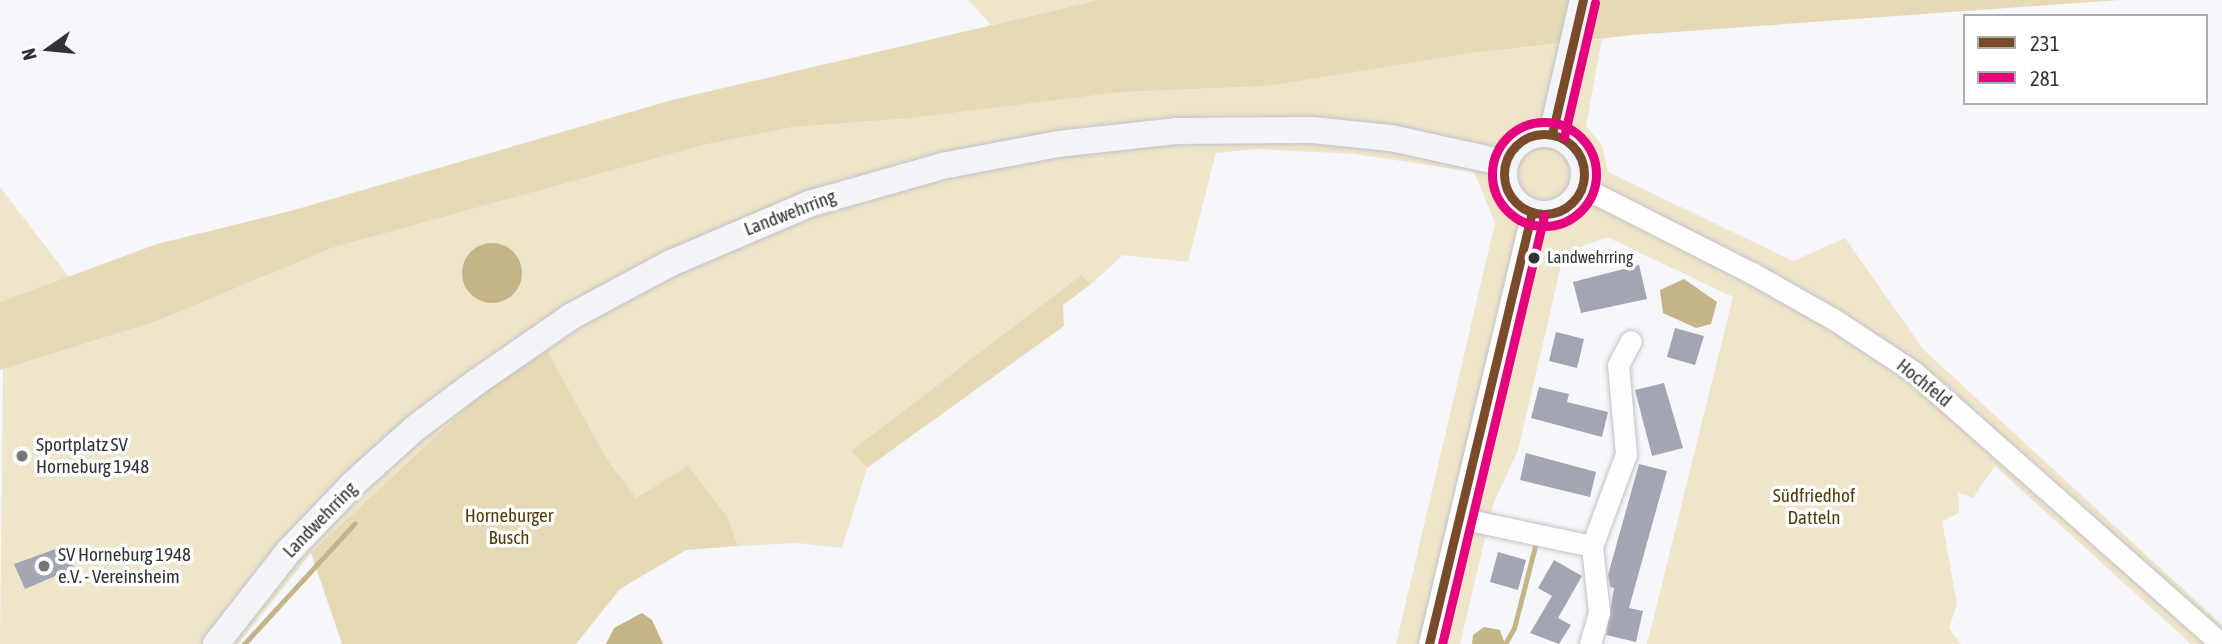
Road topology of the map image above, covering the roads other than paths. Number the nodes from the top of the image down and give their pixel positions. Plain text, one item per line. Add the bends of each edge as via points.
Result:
1 (1583, 0) edge
2 (1552, 134) junction
3 (1505, 163) junction
4 (1579, 193) junction
5 (1532, 212) junction
6 (1631, 341) dead end
7 (1459, 517) junction
8 (1592, 546) junction
9 (216, 644) edge
10 (1429, 644) edge
11 (1590, 644) edge
12 (2221, 644) edge

1 - 2 main road
2 - 3 main road via 1518,143
2 - 4 main road via 1564,139 1580,157 1583,181
3 - 5 main road via 1507,187 1521,206
3 - 9 main road, Landwehrring via 1391,138 1312,130 1175,131 1058,144 942,166 809,204 660,269 572,316 478,381 414,429 354,484 289,551
4 - 5 main road via 1559,211
4 - 12 street, Hochfeld via 1596,194 1752,273 1903,364
5 - 7 street
6 - 8 street via 1618,365 1626,454
7 - 8 street
7 - 10 street
8 - 11 street via 1600,612

